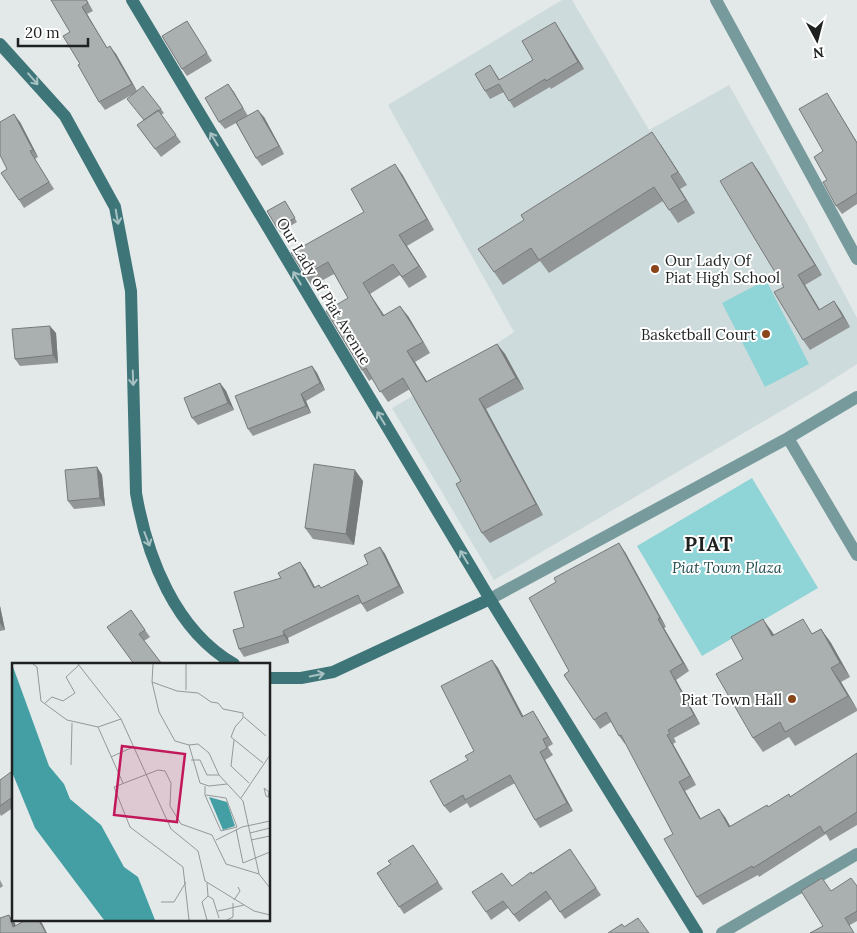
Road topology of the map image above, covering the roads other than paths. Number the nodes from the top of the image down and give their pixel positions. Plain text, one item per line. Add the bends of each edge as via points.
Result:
1 (132, 0) edge
2 (716, 0) edge
3 (0, 44) edge
4 (857, 259) edge
5 (857, 397) edge
6 (788, 438) junction
7 (857, 555) edge
8 (490, 599) junction
9 (232, 663) edge
10 (270, 678) edge
11 (857, 854) edge
12 (697, 933) edge
13 (722, 933) edge

8 -> 1 street, Our Lady of Piat Avenue
2 - 4 street
3 -> 9 street via 65,116 115,207 130,291 136,493 140,521 176,607 188,625 219,655
5 - 6 street
6 - 7 street
6 - 8 street
10 -> 8 street via 301,678 332,672
8 - 12 street, Our Lady of Piat Avenue
11 - 13 street

